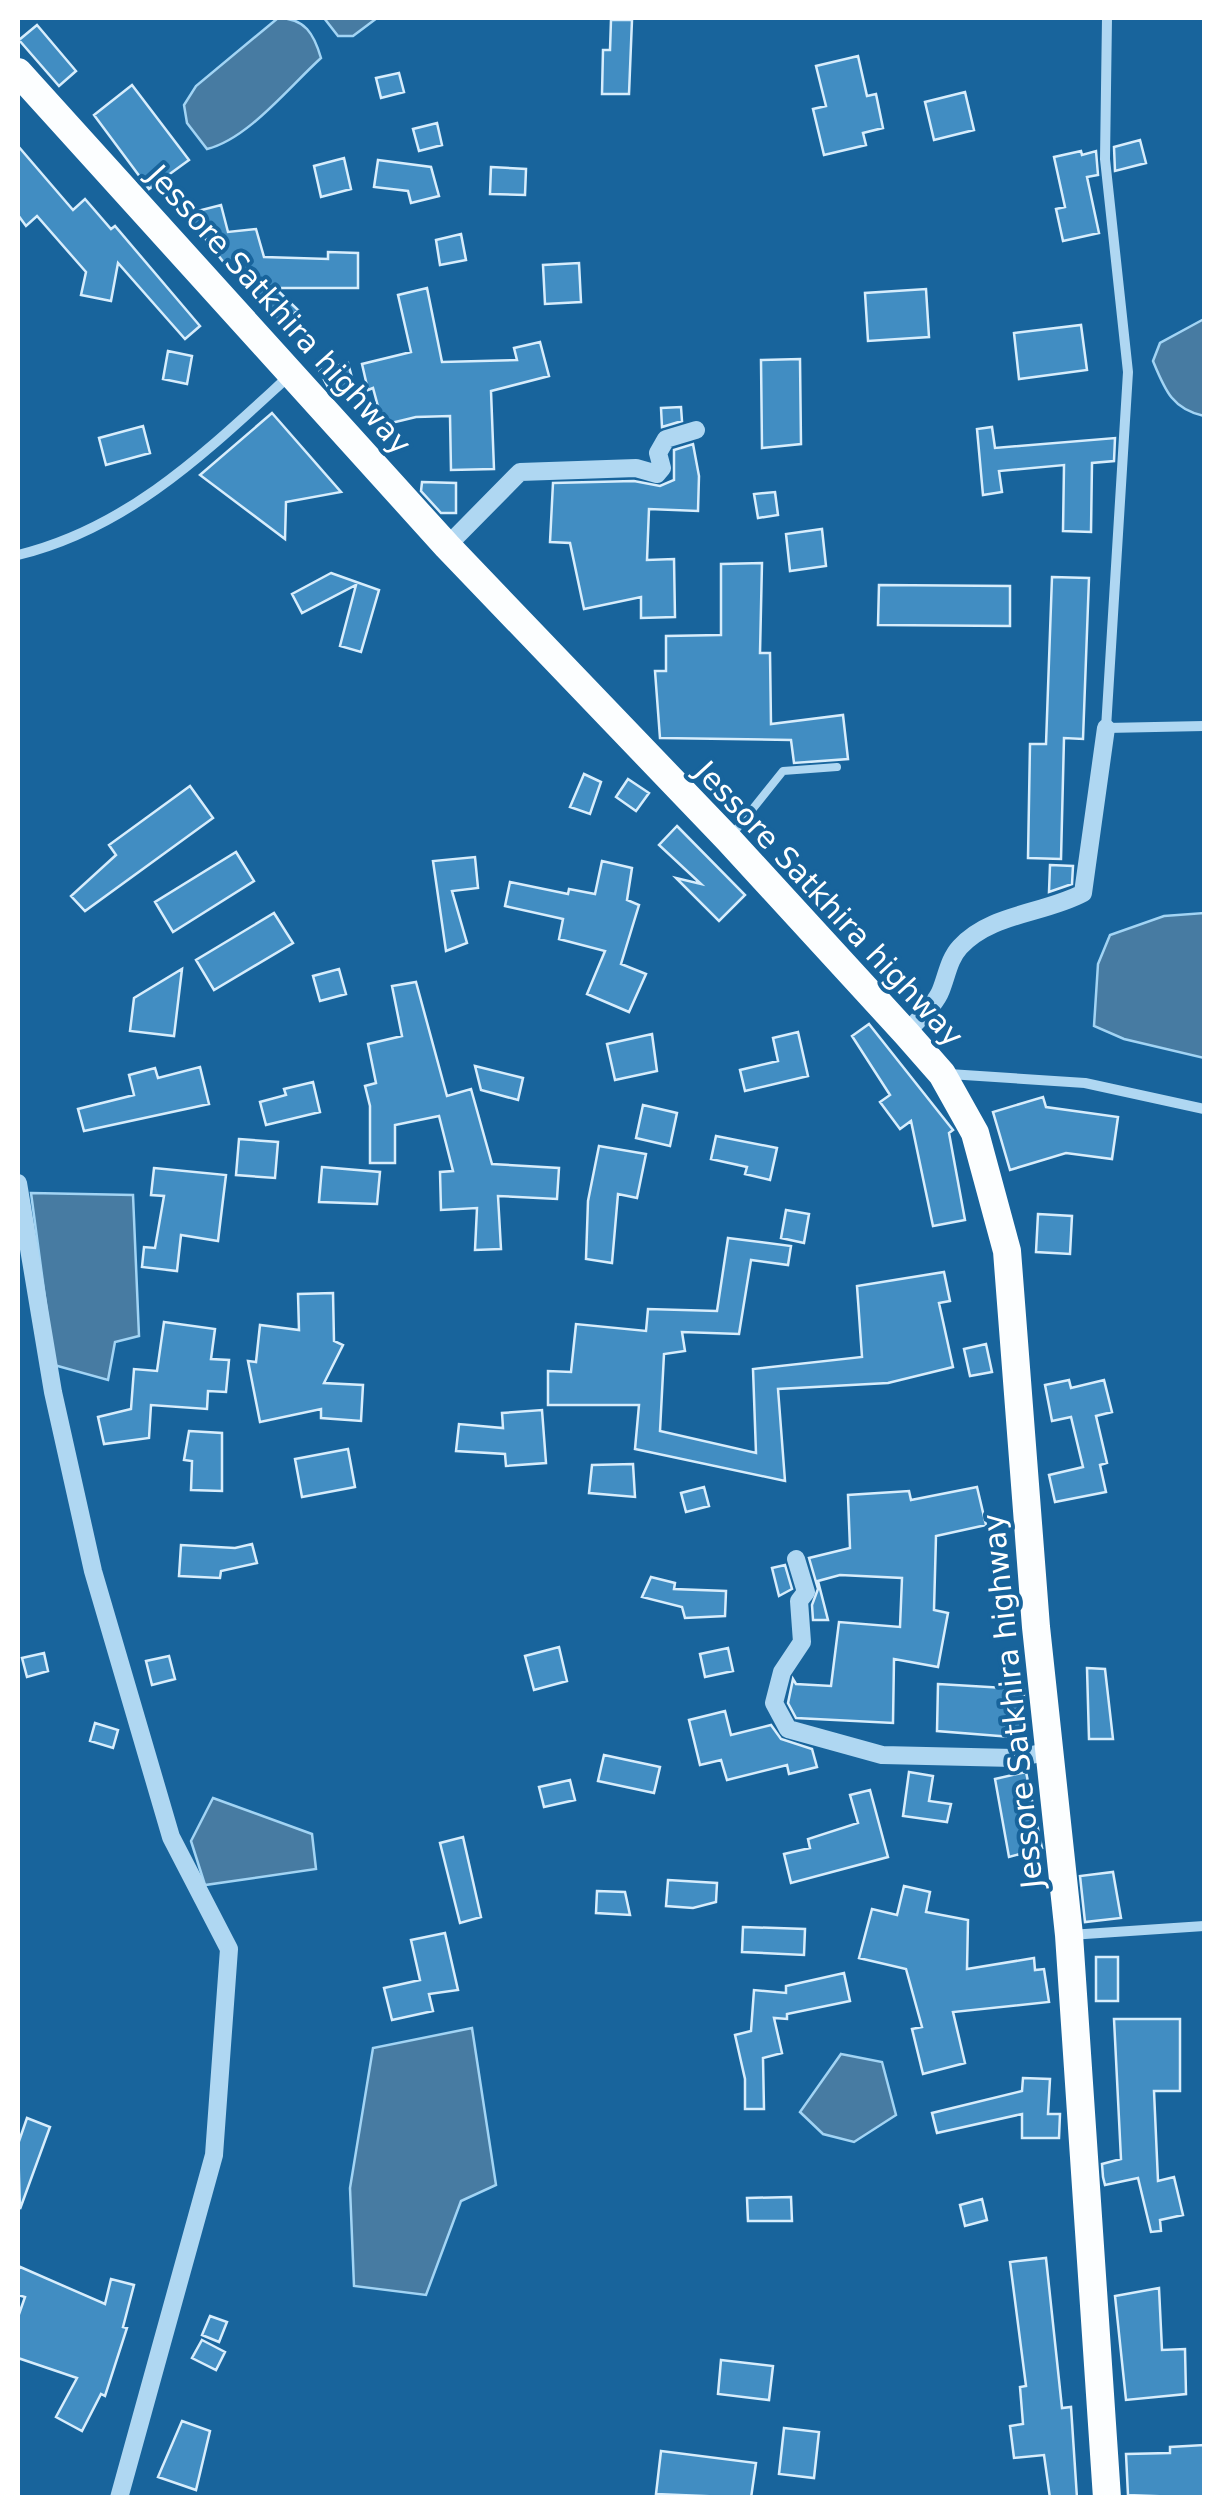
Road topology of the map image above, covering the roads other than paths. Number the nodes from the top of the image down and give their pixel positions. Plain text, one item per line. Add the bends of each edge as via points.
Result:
1 (1106, 18) edge
2 (18, 72) edge
3 (293, 372) junction
4 (696, 430) dead end
5 (447, 546) junction
6 (18, 556) edge
7 (1204, 726) edge
8 (1106, 728) junction
9 (838, 767) dead end
10 (728, 839) junction
11 (906, 1033) junction
12 (942, 1074) junction
13 (1204, 1109) edge
14 (18, 1183) edge
15 (796, 1559) dead end
16 (1048, 1752) junction
17 (1204, 1926) edge
18 (1069, 1936) junction
19 (119, 2498) edge
20 (1107, 2498) edge

1 - 8 street via 1106,159 1128,372
2 - 3 highway, Jessore Satkhira highway
3 - 5 highway, Jessore Satkhira highway
3 - 6 street via 180,476 64,544
4 - 5 street via 666,439 657,474 636,468 520,472
5 - 10 highway, Jessore Satkhira highway
7 - 8 street
8 - 11 street via 1083,893 1026,917 997,921 961,945 940,994
9 - 10 lane via 783,771
10 - 11 highway, Jessore Satkhira highway
11 - 12 highway, Jessore Satkhira highway
12 - 13 street via 1085,1083
12 - 16 highway, Jessore Satkhira highway via 975,1133 1006,1251
14 - 19 street via 52,1392 93,1571 171,1837 229,1948 214,2155
15 - 16 street via 806,1592 799,1601 802,1642 782,1672 774,1703 788,1729 882,1754 1014,1758
16 - 18 highway, Jessore Satkhira highway
17 - 18 street
18 - 20 highway, Jessore Satkhira highway

